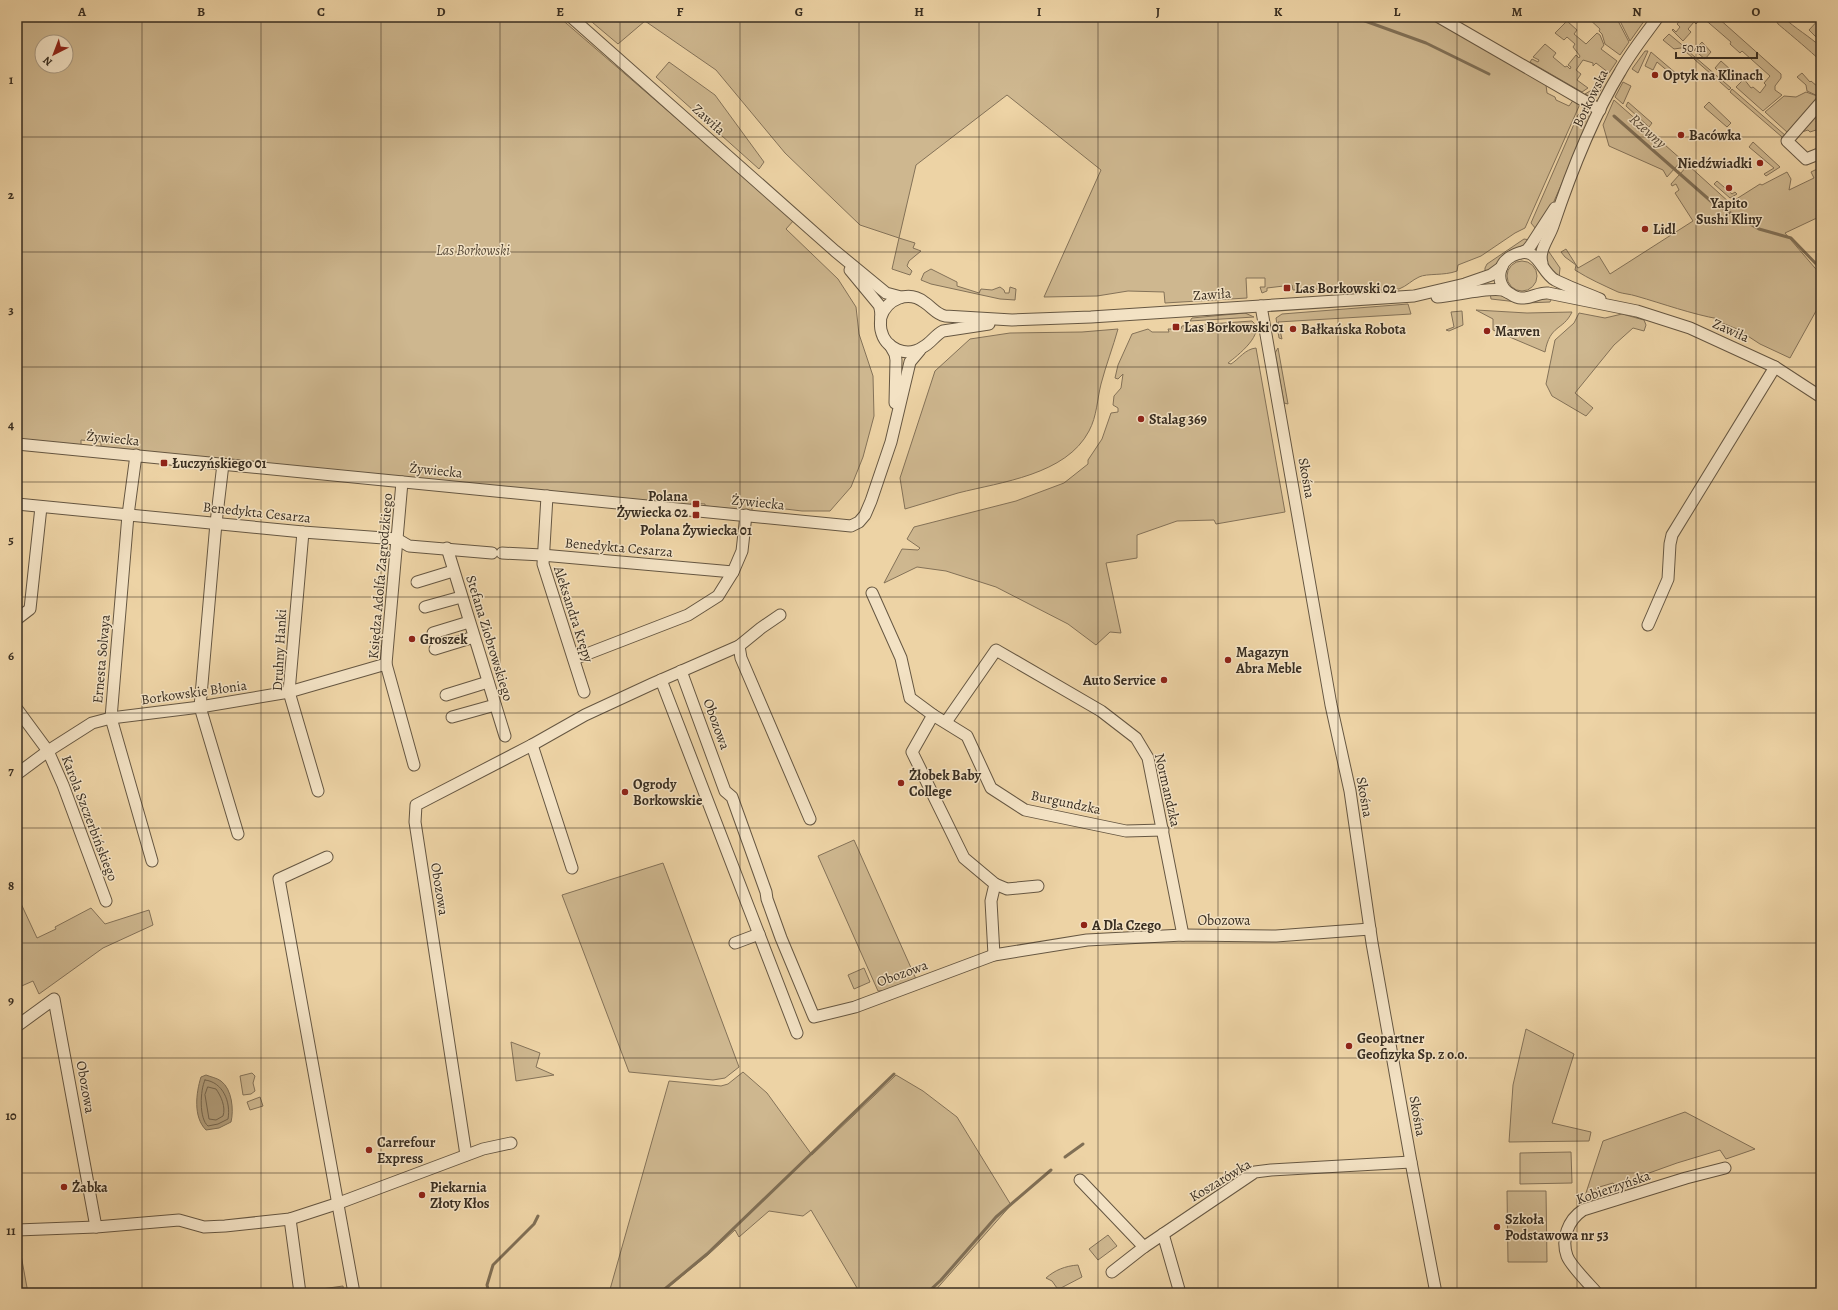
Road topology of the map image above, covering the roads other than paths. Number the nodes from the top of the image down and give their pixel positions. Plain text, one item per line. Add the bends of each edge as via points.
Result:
1 (571, 17) edge
2 (1439, 17) edge
3 (1658, 17) edge
4 (1821, 102) edge
5 (1600, 110) junction
6 (1821, 153) edge
7 (1561, 200) junction
8 (828, 244) junction
9 (1520, 253) junction
10 (1502, 267) junction
11 (1543, 267) junction
12 (1507, 292) junction
13 (1536, 294) junction
14 (1414, 296) junction
15 (901, 297) junction
16 (1261, 306) junction
17 (930, 307) junction
18 (1622, 307) junction
19 (881, 317) junction
20 (1012, 320) junction
21 (930, 341) junction
22 (890, 345) junction
23 (920, 350) junction
24 (1775, 367) junction
25 (1821, 397) edge
26 (895, 422) junction
27 (17, 444) edge
28 (136, 455) junction
29 (223, 464) junction
30 (402, 482) junction
31 (547, 496) junction
32 (17, 504) edge
33 (41, 507) junction
34 (128, 515) junction
35 (746, 515) junction
36 (216, 522) junction
37 (303, 532) junction
38 (396, 540) junction
39 (448, 548) junction
40 (542, 555) junction
41 (453, 571) junction
42 (733, 572) junction
43 (418, 582) dead end
44 (872, 593) dead end
45 (461, 597) junction
46 (425, 607) dead end
47 (780, 615) dead end
48 (17, 619) edge
49 (469, 622) junction
50 (1648, 625) dead end
51 (433, 633) dead end
52 (474, 637) junction
53 (739, 646) junction
54 (435, 649) dead end
55 (574, 659) junction
56 (386, 664) junction
57 (681, 671) junction
58 (661, 680) junction
59 (488, 682) junction
60 (289, 692) junction
61 (584, 692) dead end
62 (446, 695) dead end
63 (495, 705) junction
64 (200, 707) junction
65 (17, 709) edge
66 (933, 715) junction
67 (452, 717) dead end
68 (111, 718) junction
69 (946, 722) junction
70 (505, 736) dead end
71 (532, 745) junction
72 (48, 751) junction
73 (414, 765) dead end
74 (17, 774) edge
75 (318, 791) dead end
76 (810, 819) dead end
77 (1163, 830) junction
78 (238, 834) dead end
79 (327, 857) dead end
80 (152, 861) dead end
81 (572, 868) dead end
82 (995, 884) junction
83 (1038, 886) dead end
84 (106, 901) dead end
85 (1370, 929) junction
86 (759, 934) junction
87 (1183, 935) junction
88 (735, 943) dead end
89 (994, 955) junction
90 (17, 1026) edge
91 (797, 1033) dead end
92 (511, 1143) dead end
93 (466, 1155) junction
94 (1411, 1162) junction
95 (1725, 1168) dead end
96 (1080, 1180) dead end
97 (339, 1203) junction
98 (290, 1219) junction
99 (96, 1227) junction
100 (17, 1230) edge
101 (1163, 1234) junction
102 (1144, 1247) junction
103 (1112, 1272) dead end
104 (300, 1293) edge
105 (354, 1293) edge
106 (1180, 1293) edge
107 (1436, 1293) edge
108 (1597, 1293) edge

1 - 8 street, Zawiła
2 - 5 street
3 - 5 street, Borkowska via 1627,60
4 - 6 street via 1787,141 1806,159
5 - 7 street, Borkowska
7 - 9 street, Borkowska via 1533,243
7 - 11 street, Borkowska via 1541,254
8 - 15 street, Zawiła via 886,293
8 - 19 street, Zawiła via 879,305
9 - 10 street, Zawiła via 1509,258
9 - 11 street, Zawiła via 1532,255
10 - 12 street via 1500,279
10 - 14 street, Zawiła via 1491,275 1465,284
11 - 13 street via 1543,286
11 - 18 street, Zawiła via 1555,280
12 - 13 street, Zawiła via 1520,298
12 - 14 street, Zawiła via 1488,290 1453,296
13 - 18 street, Zawiła via 1548,293
14 - 16 street, Zawiła
15 - 17 street, Zawiła via 919,298
15 - 19 street via 891,302
16 - 20 street, Zawiła
16 - 85 street, Skośna via 1330,697 1350,791
17 - 20 street, Zawiła via 945,316
17 - 21 street via 936,328
18 - 24 street, Zawiła via 1690,328
19 - 22 street, Zawiła via 881,330
20 - 21 street, Zawiła via 945,330
21 - 23 street, Zawiła
22 - 23 street via 908,352
22 - 26 street, Zawiła via 896,360
23 - 26 street, Zawiła via 910,362
24 - 25 street, Zawiła
24 - 50 street via 1672,535 1668,579
26 - 35 street, Żywiecka via 885,462 871,501 859,522 851,526 830,525
27 - 28 street, Żywiecka
28 - 29 street, Żywiecka
28 - 34 street, Ernesta Solvaya
29 - 30 street, Żywiecka
29 - 36 street
30 - 31 street, Żywiecka
30 - 38 street, Księdza Adolfa Zagrodzkiego
31 - 35 street, Żywiecka
31 - 40 street, Aleksandra Krępy
32 - 33 street, Benedykta Cesarza
33 - 34 street, Benedykta Cesarza
33 - 48 street via 30,609
34 - 36 street, Benedykta Cesarza
34 - 68 street, Ernesta Solvaya
35 - 42 street via 742,551
36 - 37 street, Benedykta Cesarza
36 - 64 street
37 - 38 street, Benedykta Cesarza
37 - 60 street, Druhny Hanki
38 - 39 street, Benedykta Cesarza via 409,546
38 - 56 street, Księdza Adolfa Zagrodzkiego
39 - 40 street, Benedykta Cesarza
39 - 41 street, Stefana Ziobrowskiego
40 - 42 street, Benedykta Cesarza
40 - 55 street, Aleksandra Krępy
41 - 43 street
41 - 45 street, Stefana Ziobrowskiego
42 - 55 street via 718,596 688,615
44 - 66 street, Burgundzka via 901,658 909,695
45 - 46 street
45 - 49 street, Stefana Ziobrowskiego
47 - 53 street, Obozowa
49 - 51 street
49 - 52 street, Stefana Ziobrowskiego
52 - 54 street
52 - 59 street, Stefana Ziobrowskiego
53 - 57 street, Obozowa
53 - 76 street via 741,658
55 - 61 street, Aleksandra Krępy
56 - 60 street, Borkowskie Błonia
56 - 73 street, Księdza Adolfa Zagrodzkiego
57 - 58 street, Obozowa
57 - 89 street, Obozowa via 725,791 732,797 781,938 814,1017 855,1007
58 - 71 street, Obozowa via 585,715
58 - 86 street
59 - 62 street
59 - 63 street, Stefana Ziobrowskiego
60 - 64 street, Borkowskie Błonia
60 - 75 street, Druhny Hanki
63 - 67 street
63 - 70 street, Stefana Ziobrowskiego
64 - 68 street, Borkowskie Błonia
64 - 78 street
65 - 72 street, Karola Szczerbińskiego
66 - 69 street, Burgundzka
66 - 82 street via 912,752 964,858
68 - 72 street, Borkowskie Błonia via 92,723
68 - 80 street, Ernesta Solvaya
69 - 77 street, Burgundzka via 967,736 991,788 1025,810 1126,831
69 - 77 street, Normandzka via 996,650 1101,711 1136,738 1148,758
71 - 81 street
71 - 93 street, Obozowa via 416,806 415,822
72 - 74 street, Borkowskie Błonia
72 - 84 street, Karola Szczerbińskiego
77 - 87 street, Normandzka
79 - 97 street via 279,880
82 - 83 street via 1007,889
82 - 89 street via 990,901
85 - 87 street, Obozowa via 1276,936
85 - 94 street, Skośna
86 - 88 street
86 - 91 street
87 - 89 street, Obozowa via 1087,940
90 - 99 street, Obozowa via 54,998
92 - 93 street
93 - 97 street
94 - 101 street, Koszarówka via 1255,1172
94 - 107 street, Skośna
95 - 108 street, Kobierzyńska via 1583,1210 1574,1216 1566,1238 1567,1257
96 - 102 street
97 - 98 street
97 - 105 street
98 - 99 street via 204,1227 180,1220
98 - 104 street
99 - 100 street
101 - 102 street, Koszarówka
101 - 106 street
102 - 103 street, Koszarówka

